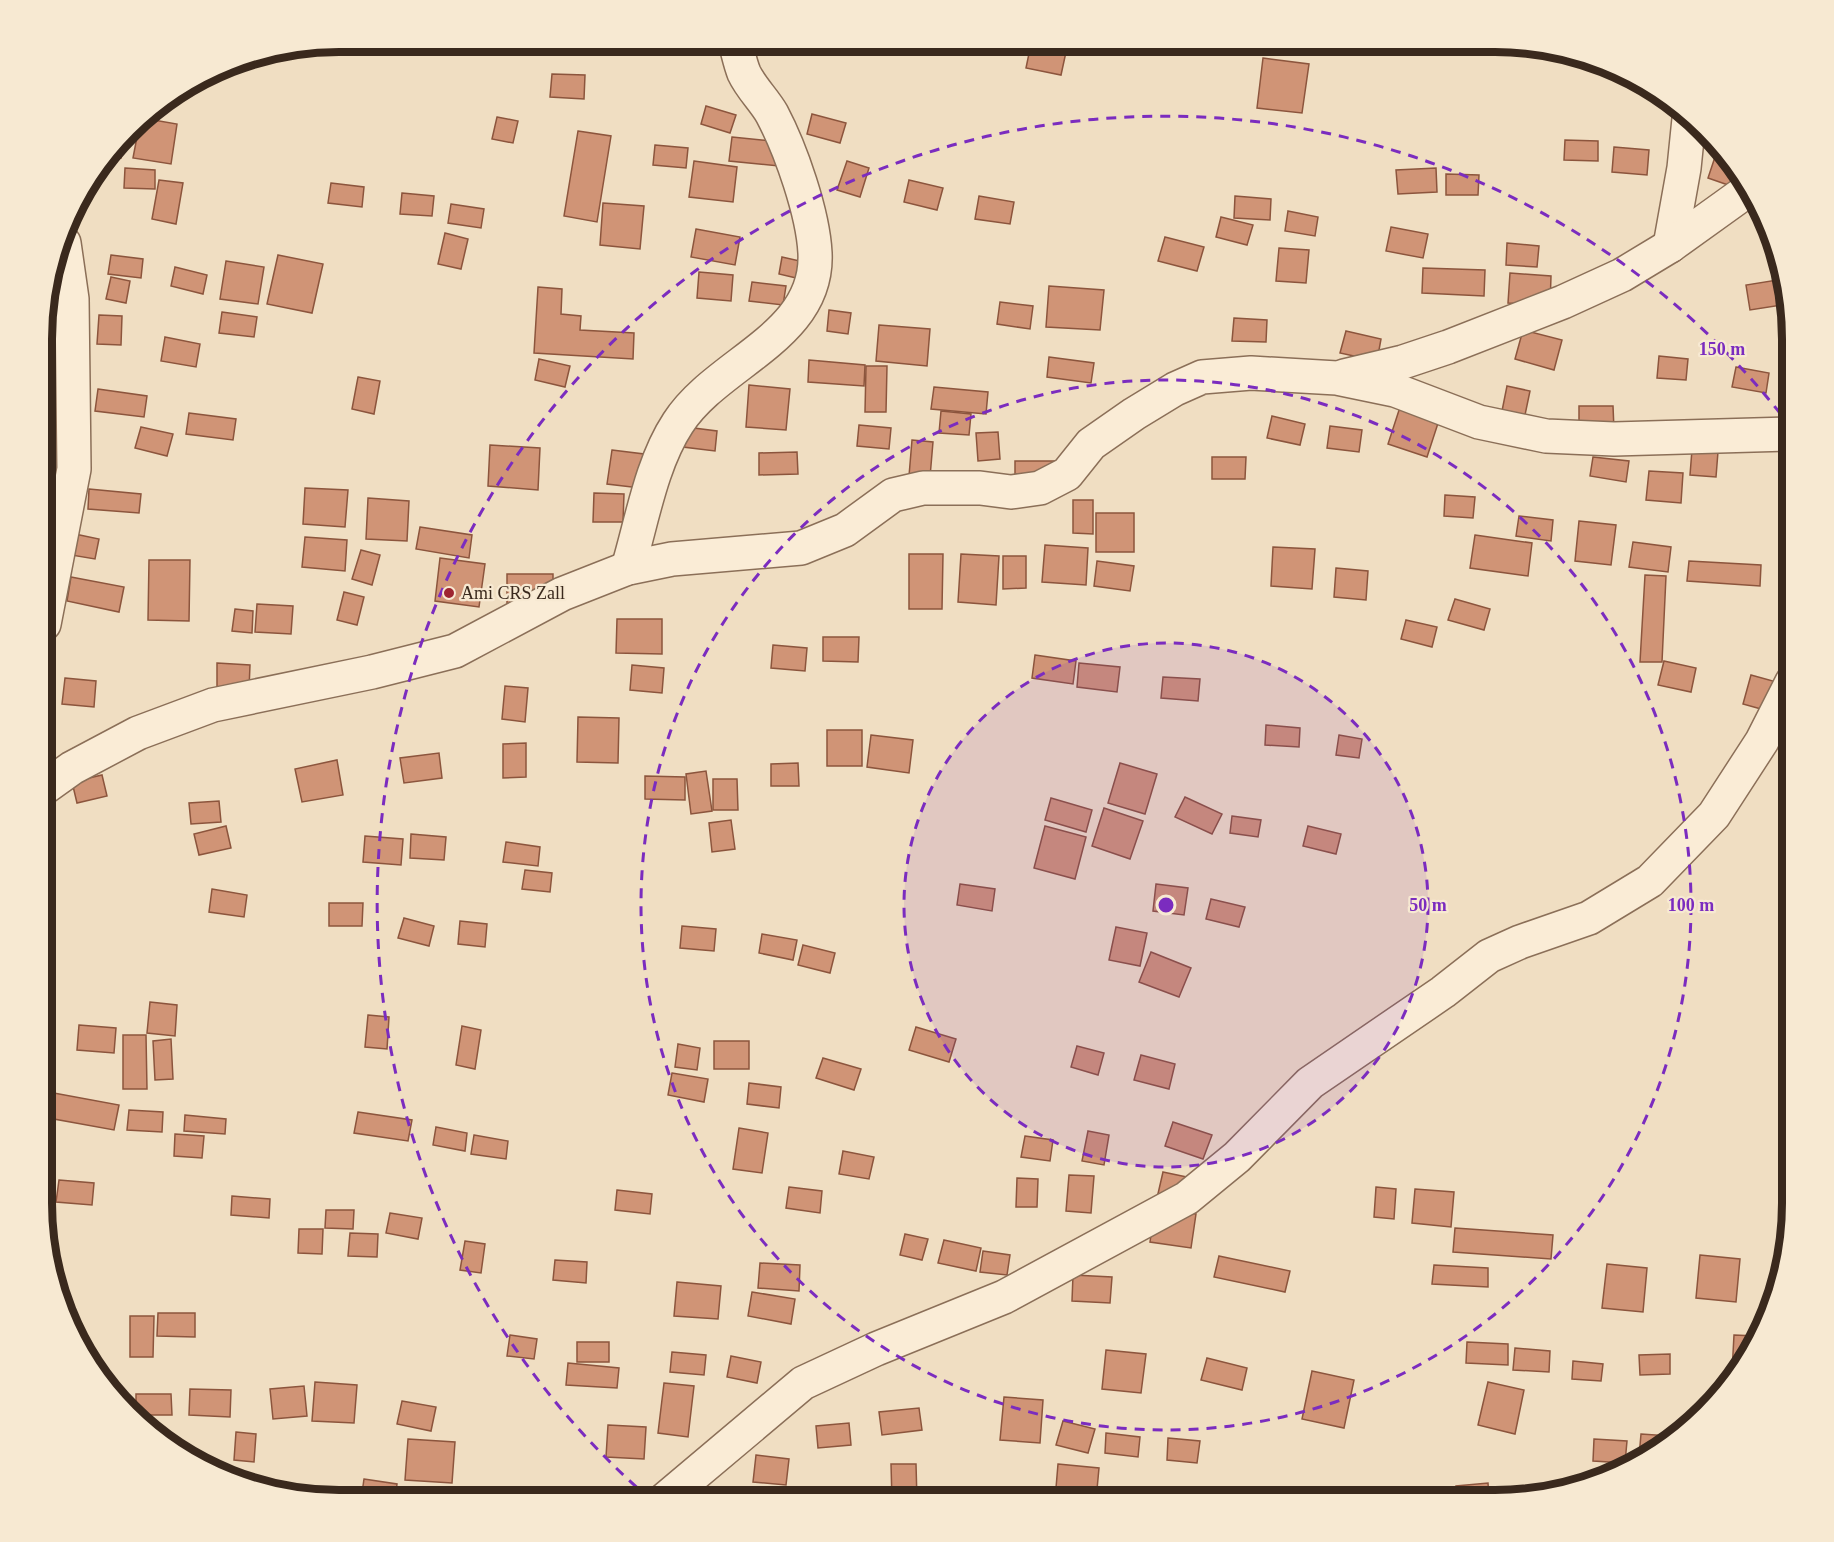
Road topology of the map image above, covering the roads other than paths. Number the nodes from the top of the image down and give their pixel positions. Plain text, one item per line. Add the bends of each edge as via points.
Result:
1 (738, 52) edge
2 (1688, 128) edge
3 (1742, 194) edge
4 (1670, 246) junction
5 (66, 255) edge
6 (1337, 378) junction
7 (1782, 434) edge
8 (628, 568) junction
9 (52, 583) edge
10 (1782, 702) edge
11 (52, 782) edge
12 (676, 1490) edge

1 - 8 street via 745,73 772,114 792,162 808,213 815,252 814,278 804,303 778,334 703,393 679,421 662,449
2 - 4 street
3 - 4 street
4 - 6 street via 1622,275 1563,302 1448,347
5 - 9 street via 72,299 74,469
6 - 7 street via 1395,390 1479,422 1546,436 1624,439
6 - 8 street via 1251,373 1202,377 1134,414 1091,444 1067,474 1040,488 1011,492 922,488 893,495 845,530 801,548 672,559
8 - 11 street via 562,594 455,651 213,705 138,734
10 - 12 street via 1762,741 1714,815 1650,882 1589,918 1489,956 1310,1083 1237,1157 1187,1197 1004,1297 803,1383

